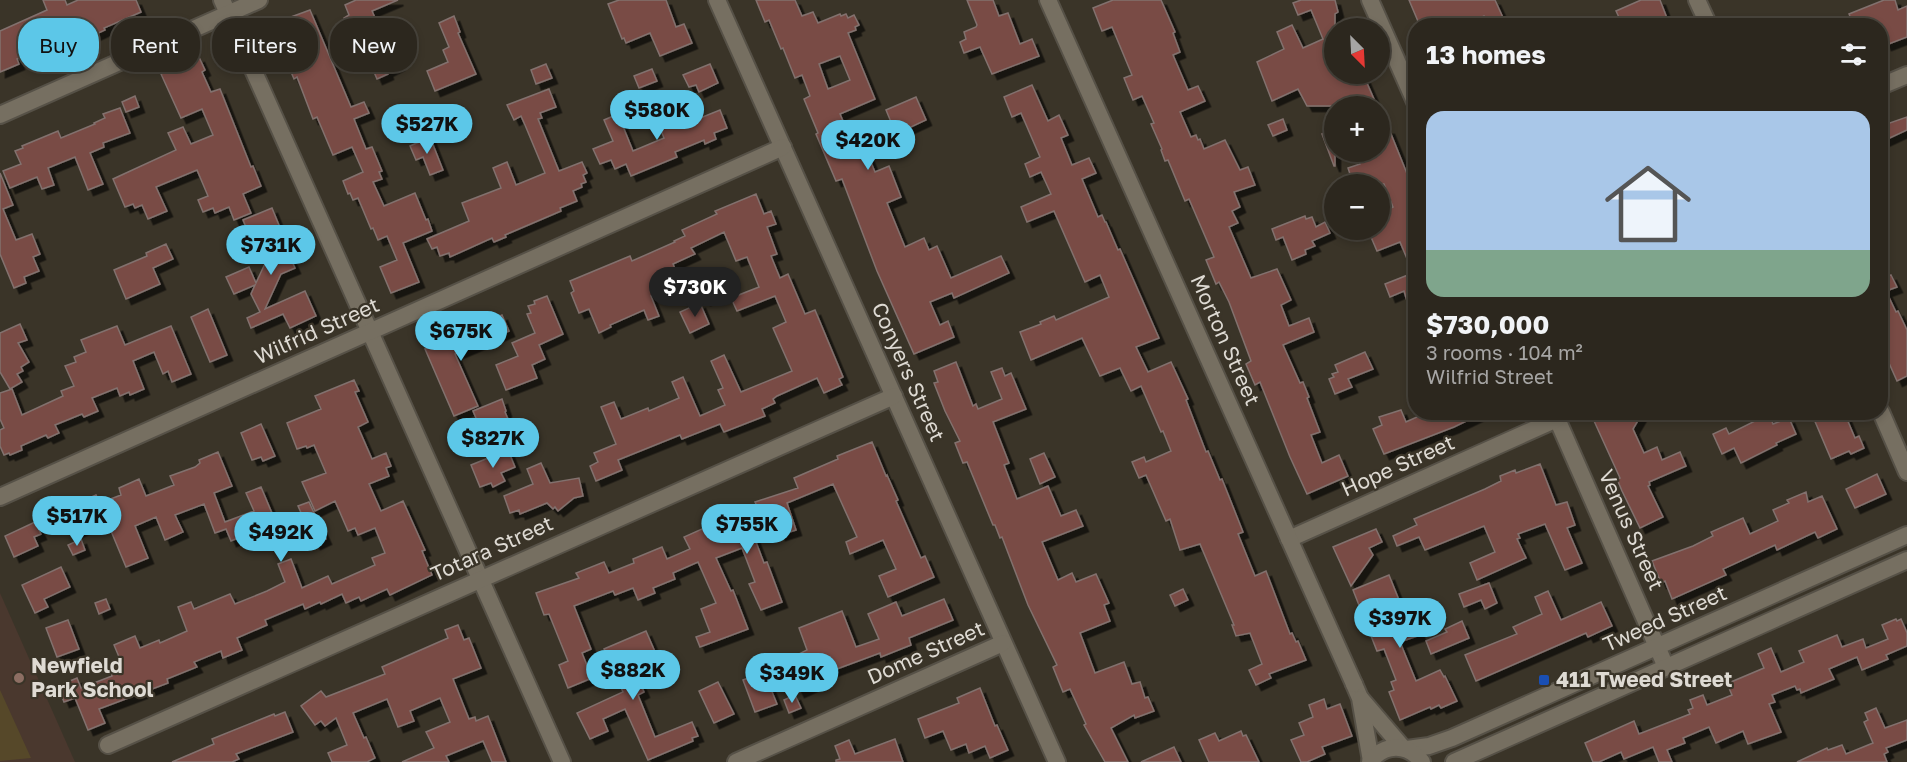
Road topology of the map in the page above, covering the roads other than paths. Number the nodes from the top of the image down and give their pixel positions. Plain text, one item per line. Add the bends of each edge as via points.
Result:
1 (259, 0) edge
2 (717, 0) edge
3 (1048, 0) edge
4 (1370, 0) edge
5 (1697, 0) edge
6 (225, 7) edge
7 (1705, 18) edge
8 (1907, 75) edge
9 (1888, 83) edge
10 (1408, 86) edge
11 (0, 115) edge
12 (783, 147) junction
13 (370, 332) junction
14 (894, 396) junction
15 (1547, 420) edge
16 (1558, 420) edge
17 (1884, 420) edge
18 (1907, 472) edge
19 (0, 497) edge
20 (1907, 535) edge
21 (1289, 539) junction
22 (1907, 560) edge
23 (481, 579) junction
24 (1003, 643) junction
25 (1658, 647) junction
26 (1666, 667) junction
27 (1357, 691) junction
28 (108, 745) dead end
29 (1405, 748) junction
30 (1370, 761) edge
31 (562, 762) edge
32 (736, 762) edge
33 (1057, 762) edge
34 (1422, 762) edge
35 (1454, 762) edge

1 - 6 street
2 - 12 street, Conyers Street
3 - 21 street, Morton Street
4 - 10 street
5 - 7 street
6 - 11 street
6 - 13 street
8 - 9 street
12 - 13 street, Wilfrid Street
12 - 14 street, Conyers Street
13 - 19 street, Wilfrid Street
13 - 23 street
14 - 23 street, Totara Street
14 - 24 street, Conyers Street
15 - 21 street, Hope Street
16 - 25 street, Venus Street
17 - 18 street
20 - 25 street, Tweed Street
21 - 27 street, Morton Street
22 - 26 street
23 - 28 street, Totara Street
23 - 31 street
24 - 32 street, Dome Street
24 - 33 street, Conyers Street
25 - 26 street, Venus Street
25 - 29 street, Tweed Street via 1437,744
26 - 35 street
27 - 29 street, Morton Street
27 - 30 street, Morton Street
29 - 30 street, Tweed Street via 1383,750
29 - 34 street, Morton Street

